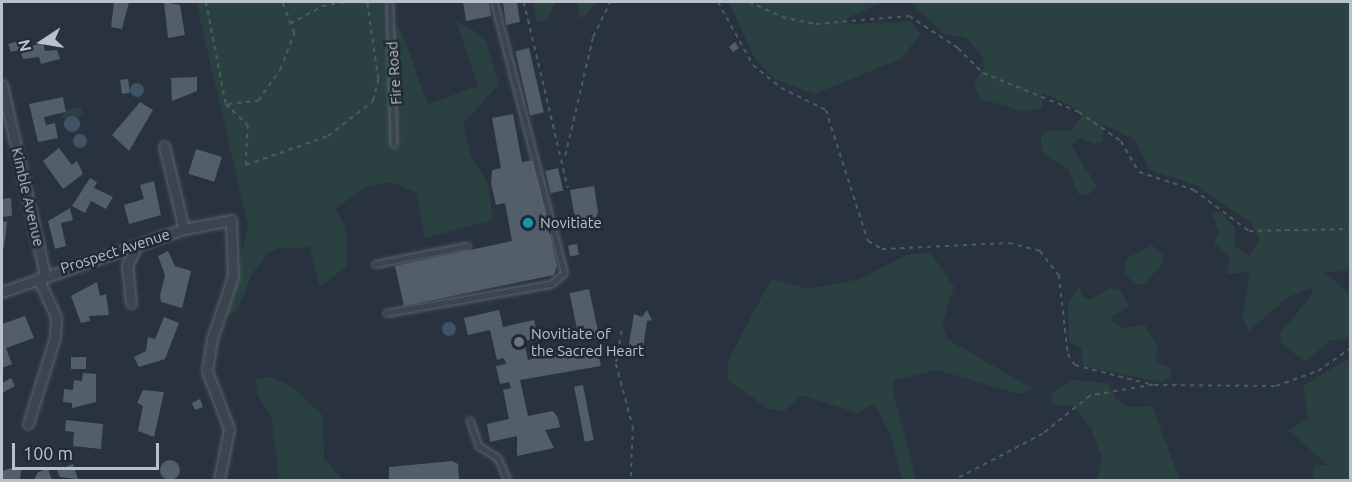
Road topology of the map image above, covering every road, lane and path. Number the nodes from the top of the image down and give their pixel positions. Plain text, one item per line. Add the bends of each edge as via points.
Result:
1 (206, 2) edge
2 (282, 2) edge
3 (347, 2) edge
4 (367, 2) edge
5 (390, 2) edge
6 (494, 2) edge
7 (524, 2) edge
8 (610, 2) edge
9 (718, 2) edge
10 (749, 2) edge
11 (289, 24) junction
12 (2, 85) edge
13 (226, 104) junction
14 (394, 144) dead end
15 (164, 146) dead end
16 (565, 157) junction
17 (568, 188) dead end
18 (184, 229) junction
19 (1350, 229) edge
20 (137, 245) junction
21 (467, 246) dead end
22 (112, 254) junction
23 (375, 264) dead end
24 (127, 266) junction
25 (41, 276) junction
26 (2, 292) edge
27 (131, 303) dead end
28 (386, 313) dead end
29 (622, 331) dead end
30 (1350, 349) edge
31 (1153, 385) junction
32 (470, 420) dead end
33 (28, 424) dead end
34 (219, 480) edge
35 (508, 480) edge
36 (631, 480) edge
37 (955, 480) edge

1 - 13 path
2 - 11 path
3 - 11 path via 322,6
4 - 13 path via 378,79 373,101 349,124 246,165 248,125
5 - 14 lane, Fire Road
6 - 28 lane via 564,273 551,284
7 - 16 path via 555,140
8 - 16 path via 593,37
9 - 31 path via 753,65 781,88 826,110 867,241 882,249 1009,243 1040,251 1059,276 1068,354 1075,365
10 - 19 path via 782,17 816,24 909,16 958,48 983,73 1079,112 1121,141 1139,172 1194,190 1249,231
11 - 13 path via 294,33 267,94 258,101
12 - 25 street, Kimble Avenue
15 - 18 street
16 - 17 path
18 - 20 street, Prospect Avenue
18 - 34 street, Prospect Avenue via 231,220 233,276 212,339 207,371 229,429
20 - 22 street, Prospect Avenue
20 - 24 street
21 - 23 lane
22 - 24 street
22 - 25 street, Prospect Avenue
24 - 27 street
25 - 26 street, Prospect Avenue
25 - 33 street, Kimble Avenue via 56,317 55,337
29 - 36 path via 616,364 633,427
30 - 31 path via 1318,371 1276,386
31 - 37 path via 1090,396 1043,434
32 - 35 lane via 479,446 498,458

